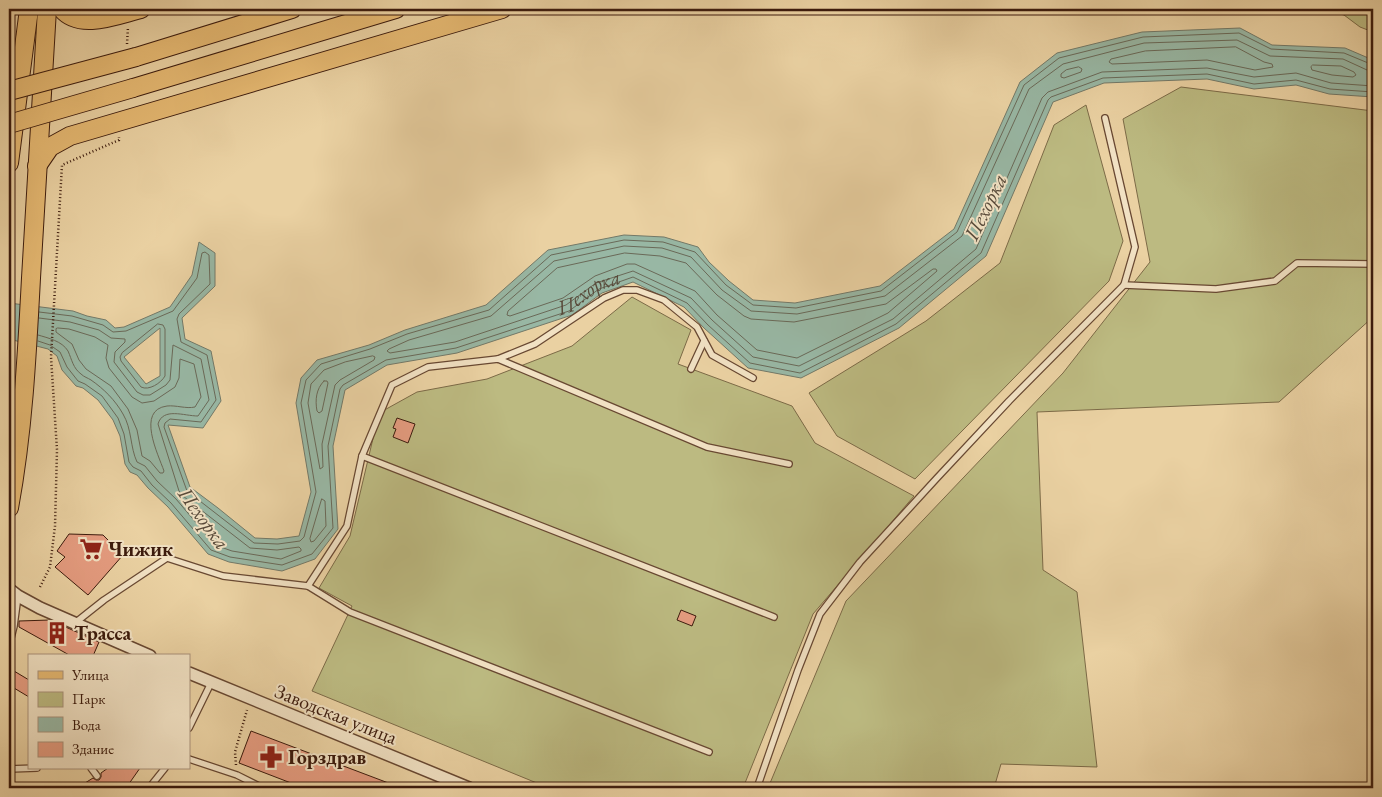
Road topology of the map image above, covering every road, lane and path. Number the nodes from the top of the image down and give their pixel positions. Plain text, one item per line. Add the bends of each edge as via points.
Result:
1 (47, 9) edge
2 (62, 9) edge
3 (292, 9) edge
4 (396, 9) edge
5 (502, 9) edge
6 (135, 10) edge
7 (28, 15) edge
8 (131, 54) junction
9 (9, 56) edge
10 (9, 91) edge
11 (1105, 118) dead end
12 (120, 121) junction
13 (9, 124) edge
14 (9, 163) edge
15 (36, 166) junction
16 (1373, 264) edge
17 (1124, 285) junction
18 (704, 340) junction
19 (498, 359) junction
20 (691, 369) dead end
21 (753, 378) dead end
22 (362, 456) junction
23 (789, 464) dead end
24 (9, 508) edge
25 (308, 586) junction
26 (40, 587) dead end
27 (9, 589) edge
28 (18, 596) junction
29 (774, 617) dead end
30 (75, 623) junction
31 (9, 646) edge
32 (142, 654) edge
33 (190, 673) edge
34 (212, 683) junction
35 (251, 699) junction
36 (190, 726) edge
37 (709, 752) dead end
38 (190, 759) edge
39 (9, 768) edge
40 (28, 768) edge
41 (92, 770) edge
42 (164, 770) edge
43 (97, 776) dead end
44 (237, 776) junction
45 (464, 787) edge
46 (150, 788) edge
47 (262, 788) edge
48 (757, 788) edge

1 - 15 main road
2 - 6 main road via 81,19 98,19
3 - 8 main road
4 - 13 main road, bridge
5 - 12 main road
6 - 8 path
7 - 9 main road
7 - 14 main road
8 - 10 main road, bridge
11 - 17 lane via 1135,247
12 - 15 main road via 70,136 50,147
12 - 26 path via 119,140 62,165 51,357 57,450 55,526 50,567
15 - 24 main road via 22,422
16 - 17 lane via 1297,263 1275,281 1216,289
17 - 48 lane via 924,492 860,562 820,614
18 - 19 lane via 697,327 664,300 637,290 623,290 604,298 535,344
18 - 20 lane
18 - 21 lane via 712,355
19 - 22 lane via 428,367 392,385
19 - 23 lane via 708,447
22 - 25 lane via 347,526
22 - 29 lane
25 - 30 lane via 223,576 167,558
25 - 37 lane via 350,612
27 - 28 street
28 - 30 street
28 - 31 lane
30 - 32 street
33 - 34 street, Заводская улица
34 - 35 street, Заводская улица
34 - 36 lane
35 - 44 path via 235,752
35 - 45 street, Заводская улица
38 - 44 lane
39 - 40 lane
41 - 43 lane
42 - 46 lane
44 - 47 lane

